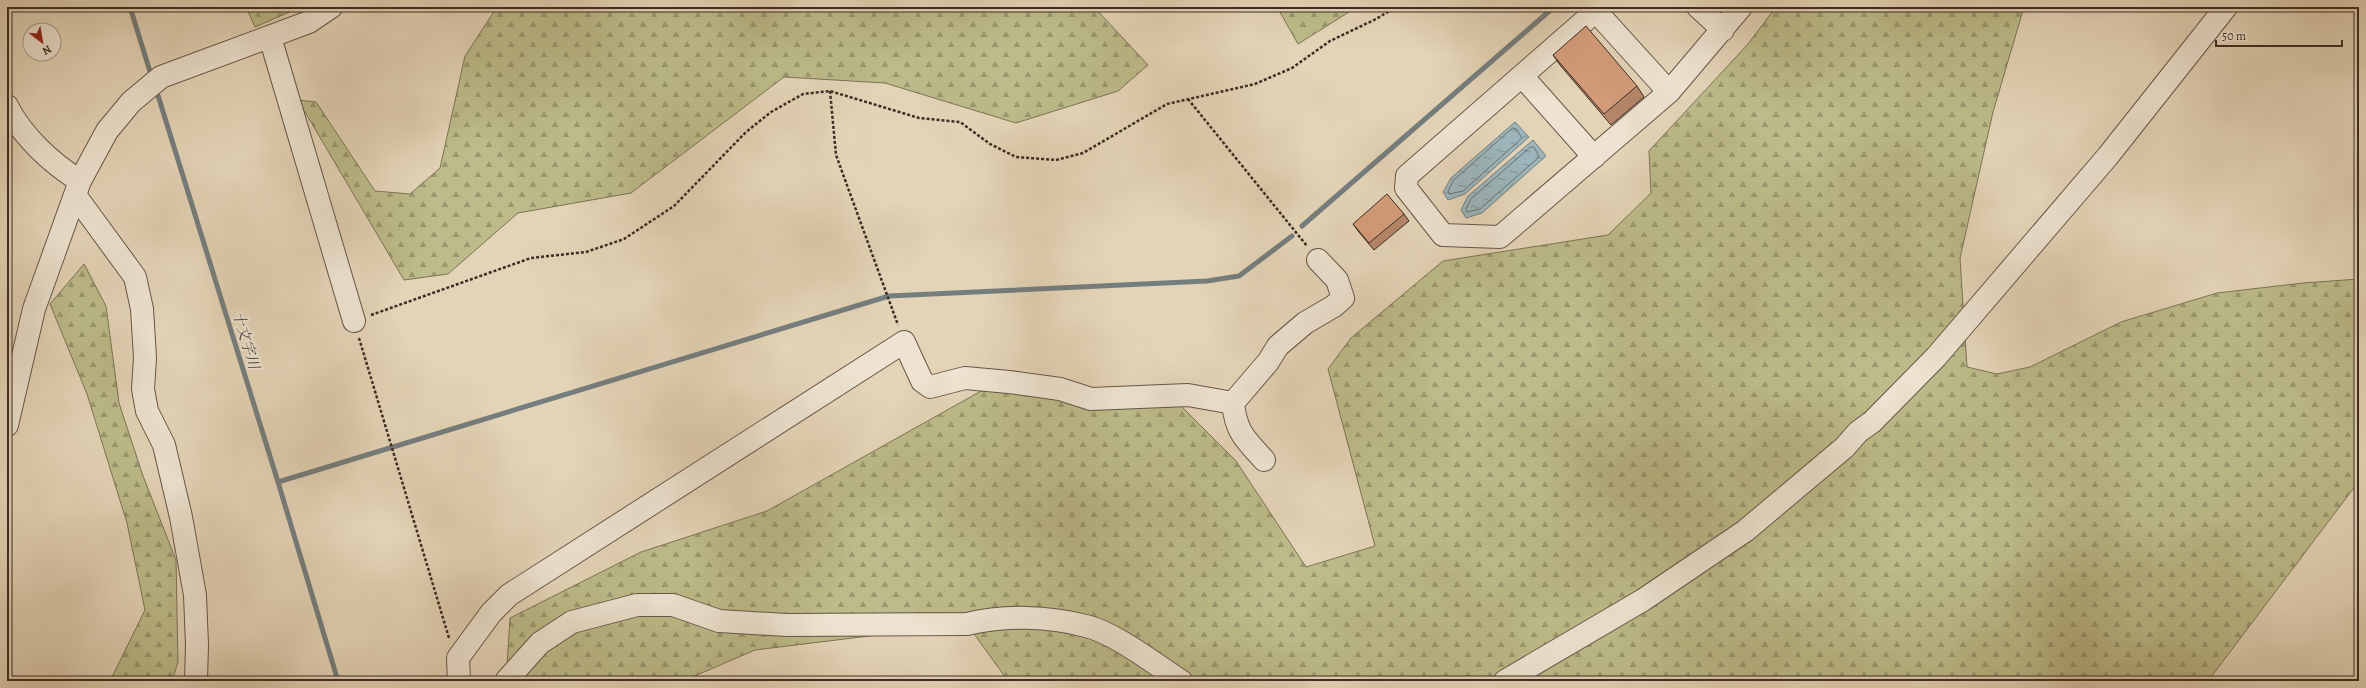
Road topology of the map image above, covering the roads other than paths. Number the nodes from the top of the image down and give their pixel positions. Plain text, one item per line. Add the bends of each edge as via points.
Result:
1 (332, 7) edge
2 (1698, 7) edge
3 (1741, 7) edge
4 (2226, 7) edge
5 (1594, 9) edge
6 (1723, 30) junction
7 (270, 37) junction
8 (1522, 76) junction
9 (1669, 92) junction
10 (7, 106) edge
11 (1594, 157) junction
12 (77, 188) junction
13 (1318, 260) road end
14 (354, 321) road end
15 (1233, 403) junction
16 (7, 426) edge
17 (1264, 460) dead end
18 (196, 681) edge
19 (459, 681) edge
20 (506, 681) edge
21 (1181, 681) edge
22 (1505, 681) edge

1 - 7 street via 309,22
2 - 6 street
3 - 6 street
4 - 22 street via 2108,156 1936,357 1872,422 1745,531 1643,600
5 - 8 street
5 - 9 street
6 - 9 street
7 - 12 street via 161,77 131,102 107,131
7 - 14 street
8 - 11 street
8 - 11 street via 1407,176 1406,188 1444,235 1500,237
9 - 11 street
10 - 12 street via 14,120 65,172
12 - 16 street via 34,309
12 - 18 street via 135,277 142,309 147,411 164,446 181,517 195,595 198,645
13 - 15 street via 1337,280 1342,298 1334,306 1305,323 1278,346 1268,362
15 - 17 street via 1235,422
15 - 19 street via 1188,394 1091,399 1060,389 965,378 930,387 922,381 904,342 509,594 491,613 458,658
20 - 21 street via 540,643 572,622 637,605 673,605 719,621 787,625 967,624 993,618 1039,619 1086,626 1113,638

